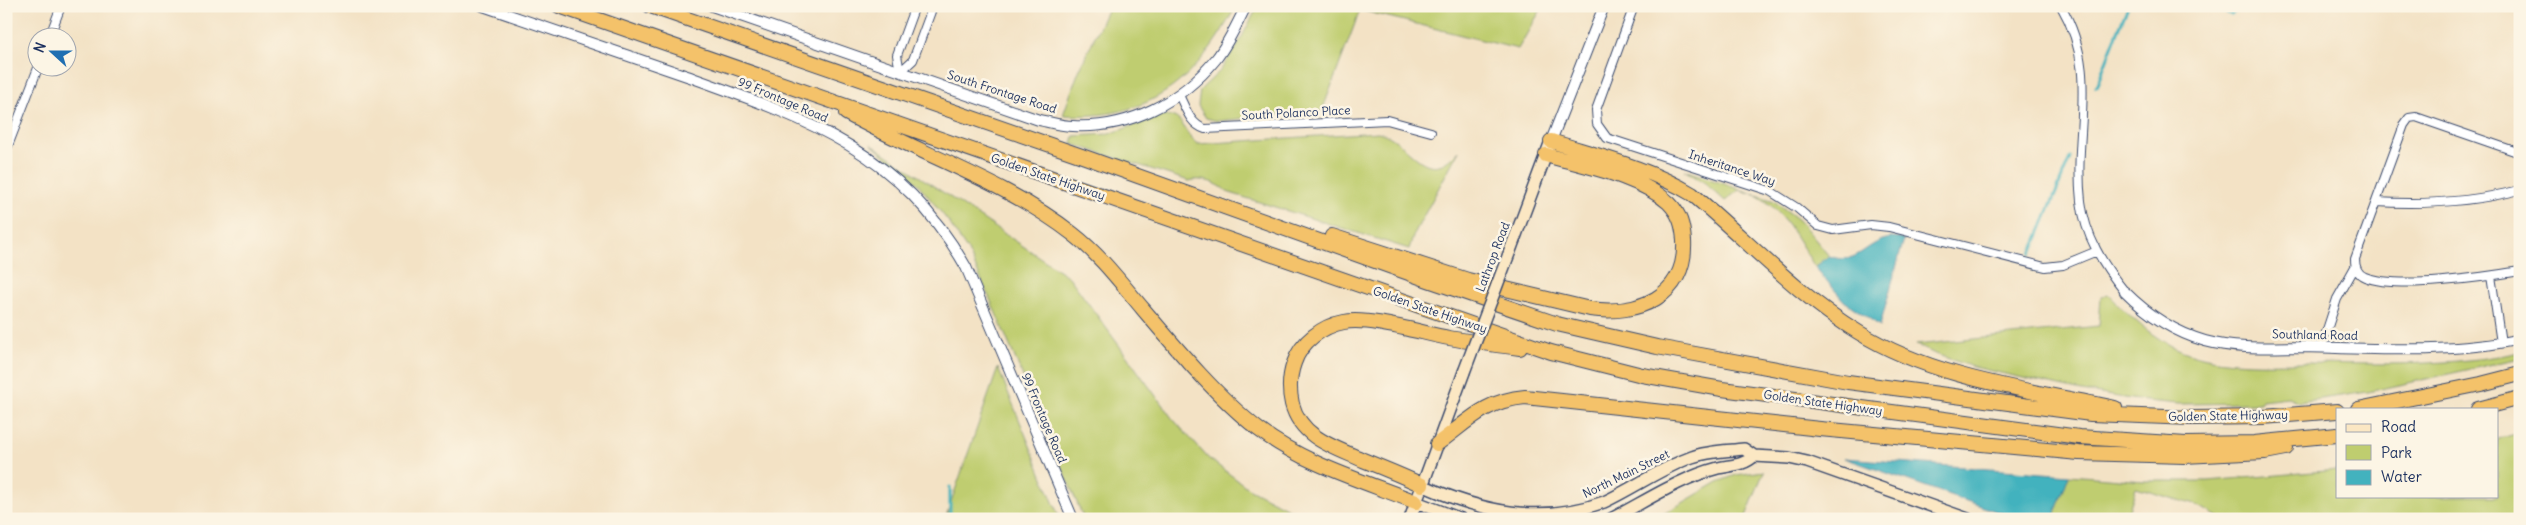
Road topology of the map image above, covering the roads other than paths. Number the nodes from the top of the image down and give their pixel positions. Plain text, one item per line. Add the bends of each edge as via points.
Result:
1 (61, 6) edge
2 (483, 6) edge
3 (559, 6) edge
4 (650, 6) edge
5 (712, 6) edge
6 (915, 6) edge
7 (932, 6) edge
8 (1246, 6) edge
9 (1604, 6) edge
10 (1634, 6) edge
11 (2062, 6) edge
12 (53, 28) edge
13 (900, 72) junction
14 (34, 78) edge
15 (813, 95) junction
16 (1179, 95) junction
17 (1431, 132) dead end
18 (1551, 140) junction
19 (6, 151) edge
20 (2520, 153) edge
21 (1546, 155) junction
22 (1082, 156) junction
23 (2520, 190) edge
24 (2376, 202) junction
25 (2097, 252) junction
26 (2355, 267) junction
27 (2520, 270) edge
28 (2491, 276) junction
29 (2125, 292) joint
30 (2520, 339) edge
31 (2501, 343) junction
32 (2321, 348) junction
33 (1551, 352) junction
34 (2520, 374) edge
35 (2520, 398) edge
36 (2363, 408) edge
37 (2482, 408) edge
38 (2336, 411) edge
39 (2152, 416) junction
40 (2336, 436) edge
41 (2336, 436) edge
42 (1437, 444) junction
43 (1754, 456) junction
44 (1422, 484) junction
45 (1416, 502) junction
46 (1073, 519) edge
47 (1410, 519) edge
48 (1462, 519) edge
49 (1611, 519) edge
50 (1968, 519) edge

1 - 12 street
2 - 46 street, 99 Frontage Road via 640,59 812,124 890,173 928,210 966,267
3 - 15 highway, Golden State Highway
4 - 22 highway, Golden State Highway
5 - 13 street, South Frontage Road
6 - 13 street via 897,55
7 - 13 street via 913,60
8 - 16 street, South Frontage Road via 1217,58 1194,84
9 - 18 street, Lathrop Road
10 - 25 street, Inheritance Way via 1596,110 1597,124 1608,138 1770,191 1818,226 1833,230 1871,225 1889,227 2045,267 2063,265
11 - 25 street via 2077,44 2084,74 2079,166 2081,202
13 - 16 street, South Frontage Road via 1039,120 1072,126 1109,124 1156,110
14 - 19 street
15 - 33 highway, Golden State Highway
15 - 45 highway via 876,130 1004,190 1046,214 1075,235 1111,270 1194,367 1258,429 1301,455
16 - 17 street, South Polanco Place via 1192,120 1205,129 1387,120
18 - 21 main road, Lathrop Road
18 - 39 highway via 1652,174 1692,194 1799,289 1857,332 1896,352 1988,381
20 - 24 street via 2413,116 2404,125
21 - 22 highway via 1646,188 1670,204 1681,220 1684,251 1679,270 1668,289 1640,307 1610,312 1590,309 1468,280
21 - 42 main road, Lathrop Road, bridge
22 - 39 highway, Golden State Highway via 1557,324 1657,347 1848,382 2091,414
23 - 24 street via 2454,202
24 - 26 street
25 - 29 street
26 - 28 street via 2365,278 2390,282
26 - 32 street via 2337,298
27 - 28 street
28 - 31 street
29 - 32 street, Southland Road via 2168,326 2206,341 2241,346
30 - 31 street, Southland Road
31 - 32 street, Southland Road via 2400,350
33 - 40 highway, Golden State Highway via 1642,375 1722,389 2079,437 2186,444 2254,443
33 - 44 highway via 1354,322 1326,328 1306,344 1294,362 1289,385 1296,418 1301,425 1318,440
34 - 36 highway
35 - 37 highway
38 - 39 highway, Golden State Highway via 2263,417
41 - 42 highway via 2266,452 2184,456 2079,453 1525,397 1504,399 1486,406
42 - 44 main road, Lathrop Road
43 - 44 main road, North Main Street via 1744,449 1692,457 1603,503 1558,515 1518,516 1490,512
43 - 49 main road, North Main Street via 1746,464 1718,468 1687,479
43 - 50 main road, North Main Street via 1807,462
44 - 45 main road, Lathrop Road
45 - 47 main road, Lathrop Road
45 - 48 main road

